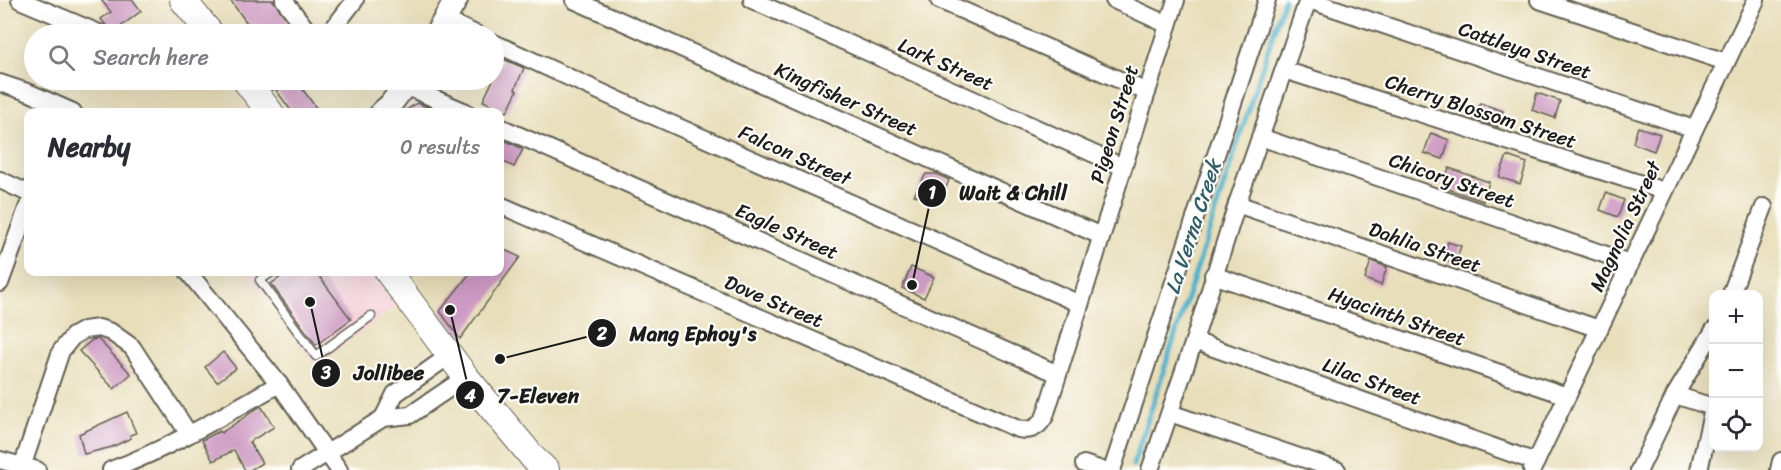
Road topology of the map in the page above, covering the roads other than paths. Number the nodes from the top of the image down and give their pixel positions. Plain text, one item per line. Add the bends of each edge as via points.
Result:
1 (20, 0) edge
2 (183, 0) edge
3 (284, 0) edge
4 (355, 0) edge
5 (456, 0) edge
6 (574, 0) edge
7 (752, 0) edge
8 (939, 0) edge
9 (1114, 0) edge
10 (1176, 0) edge
11 (1267, 0) edge
12 (1309, 0) edge
13 (1539, 0) edge
14 (1755, 0) edge
15 (77, 24) edge
16 (203, 24) edge
17 (302, 24) edge
18 (338, 24) edge
19 (442, 24) edge
20 (1168, 25) junction
21 (504, 47) edge
22 (1726, 62) junction
23 (1284, 70) junction
24 (0, 84) edge
25 (260, 90) edge
26 (401, 90) edge
27 (421, 90) edge
28 (1147, 92) junction
29 (64, 108) edge
30 (268, 108) edge
31 (385, 108) edge
32 (458, 108) edge
33 (504, 129) edge
34 (1694, 129) junction
35 (1260, 137) junction
36 (1123, 166) junction
37 (0, 180) edge
38 (24, 191) edge
39 (1664, 191) junction
40 (1237, 204) junction
41 (504, 207) edge
42 (1764, 207) dead end
43 (24, 217) edge
44 (1101, 236) junction
45 (1630, 264) junction
46 (1213, 275) junction
47 (191, 276) edge
48 (266, 276) edge
49 (391, 276) edge
50 (0, 283) edge
51 (1733, 290) edge
52 (1080, 304) junction
53 (370, 316) dead end
54 (1599, 329) junction
55 (1709, 337) edge
56 (1194, 341) junction
57 (450, 355) junction
58 (1058, 374) junction
59 (466, 376) junction
60 (279, 384) junction
61 (1675, 395) junction
62 (1567, 396) junction
63 (1709, 404) edge
64 (1170, 413) junction
65 (383, 418) junction
66 (1709, 424) edge
67 (1034, 429) joint
68 (189, 434) junction
69 (328, 453) junction
70 (0, 459) edge
71 (1781, 461) edge
72 (1084, 464) dead end
73 (1534, 466) edge
74 (29, 469) edge
75 (111, 470) edge
76 (300, 470) edge
77 (339, 470) edge
78 (546, 470) edge
79 (1102, 470) edge
80 (1112, 470) edge
81 (1150, 470) edge
82 (1337, 470) edge
83 (1639, 470) edge
84 (1699, 470) edge
85 (1779, 470) edge

1 - 15 street
2 - 16 main road
3 - 17 street
4 - 18 street
5 - 19 main road
6 - 44 street, Kingfisher Street
7 - 36 street, Lark Street
8 - 28 street
9 - 20 street
10 - 20 street, Pigeon Street
11 - 80 street
12 - 23 street
12 - 34 street, Cattleya Street
13 - 22 street
14 - 22 street, Magnolia Street
20 - 28 street, Pigeon Street
21 - 52 street, Falcon Street
22 - 34 street, Magnolia Street
23 - 35 street
23 - 39 street, Cherry Blossom Street
24 - 29 street
25 - 30 main road
26 - 31 main road
27 - 32 street
28 - 36 street, Pigeon Street
33 - 58 street, Eagle Street
34 - 39 street, Magnolia Street
35 - 40 street
35 - 45 street, Chicory Street
36 - 44 street, Pigeon Street
37 - 38 street
39 - 45 street, Magnolia Street
40 - 46 street
40 - 54 street, Dahlia Street
41 - 67 street, Dove Street via 1018,429
42 - 51 street
43 - 50 street
44 - 52 street, Pigeon Street
45 - 54 street, Magnolia Street
46 - 56 street
46 - 62 street, Hyacinth Street
47 - 60 street
48 - 53 lane via 260,280 316,356
49 - 57 main road
52 - 58 street, Pigeon Street
54 - 62 street, Magnolia Street
55 - 61 street
56 - 64 street
56 - 73 street, Lilac Street
57 - 59 main road
57 - 65 street via 395,394
58 - 67 street, Pigeon Street via 1045,416
59 - 65 street via 410,416
59 - 78 main road
60 - 68 street
60 - 69 street
61 - 63 street
61 - 83 street
62 - 73 street, Magnolia Street
64 - 81 street
64 - 82 street
65 - 69 street
66 - 84 street
68 - 74 street via 132,347 111,332 99,328 84,330 61,351
68 - 75 street
69 - 76 street
69 - 77 street
70 - 74 street
71 - 85 street
72 - 79 street

